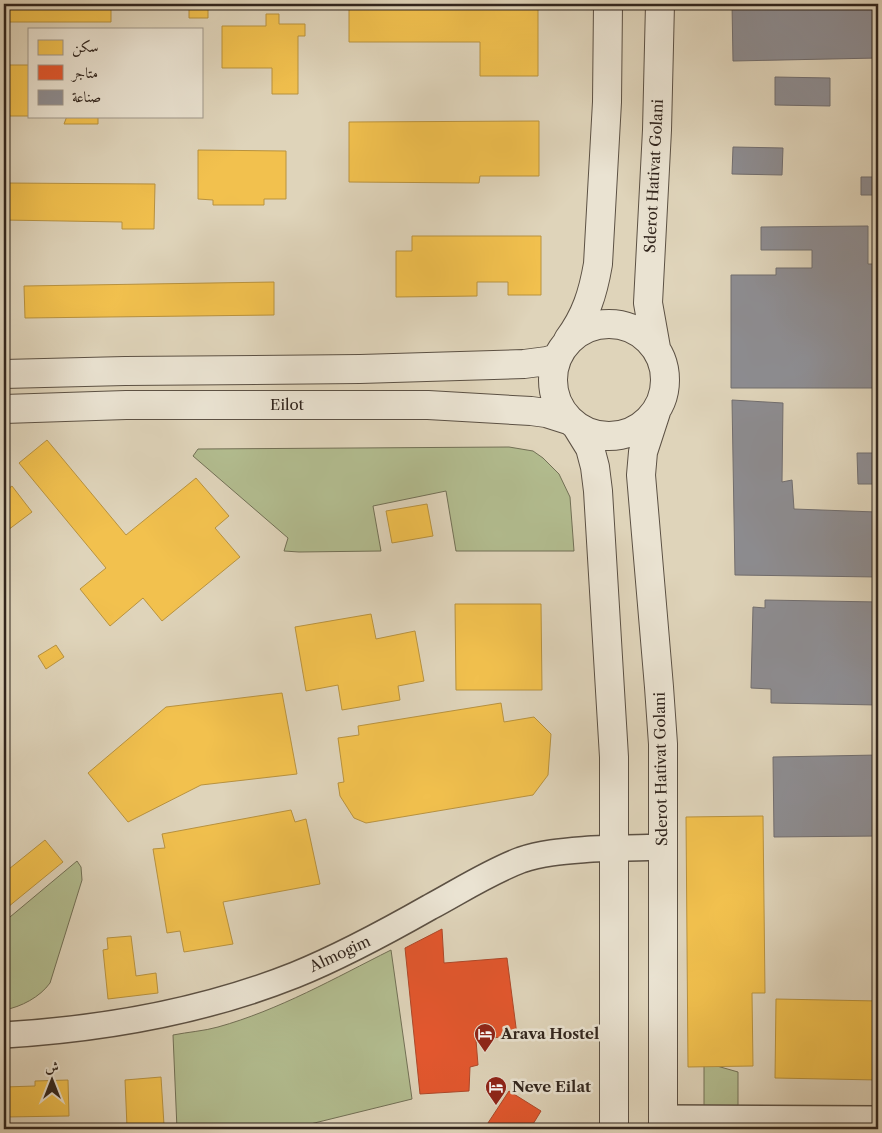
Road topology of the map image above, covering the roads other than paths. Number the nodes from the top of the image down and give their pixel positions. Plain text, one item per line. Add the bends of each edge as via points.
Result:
1 (608, 4) edge
2 (660, 4) edge
3 (656, 348) junction
4 (563, 349) junction
5 (4, 374) edge
6 (4, 409) edge
7 (656, 412) junction
8 (573, 424) junction
9 (663, 847) junction
10 (614, 848) junction
11 (4, 1035) edge
12 (878, 1119) edge
13 (663, 1124) edge
14 (614, 1129) edge

1 - 4 street via 598,264 587,307
2 - 3 street, Sderot Hativat Golani via 648,303
3 - 4 street via 636,331 609,324 586,328
3 - 7 street via 666,380
4 - 5 street via 547,361 524,364
4 - 8 street via 553,374 553,391 559,407
6 - 8 street, Eilot via 360,404 531,411
7 - 8 street via 640,427 620,435 597,435
7 - 9 street, Sderot Hativat Golani via 643,452 641,475 662,721
8 - 10 street via 590,448 598,491 614,735
9 - 10 street, Almogim
9 - 13 street, Sderot Hativat Golani
10 - 11 street, Almogim via 554,852 521,860 346,952 244,994 142,1019 55,1032
10 - 14 street
12 - 13 street

